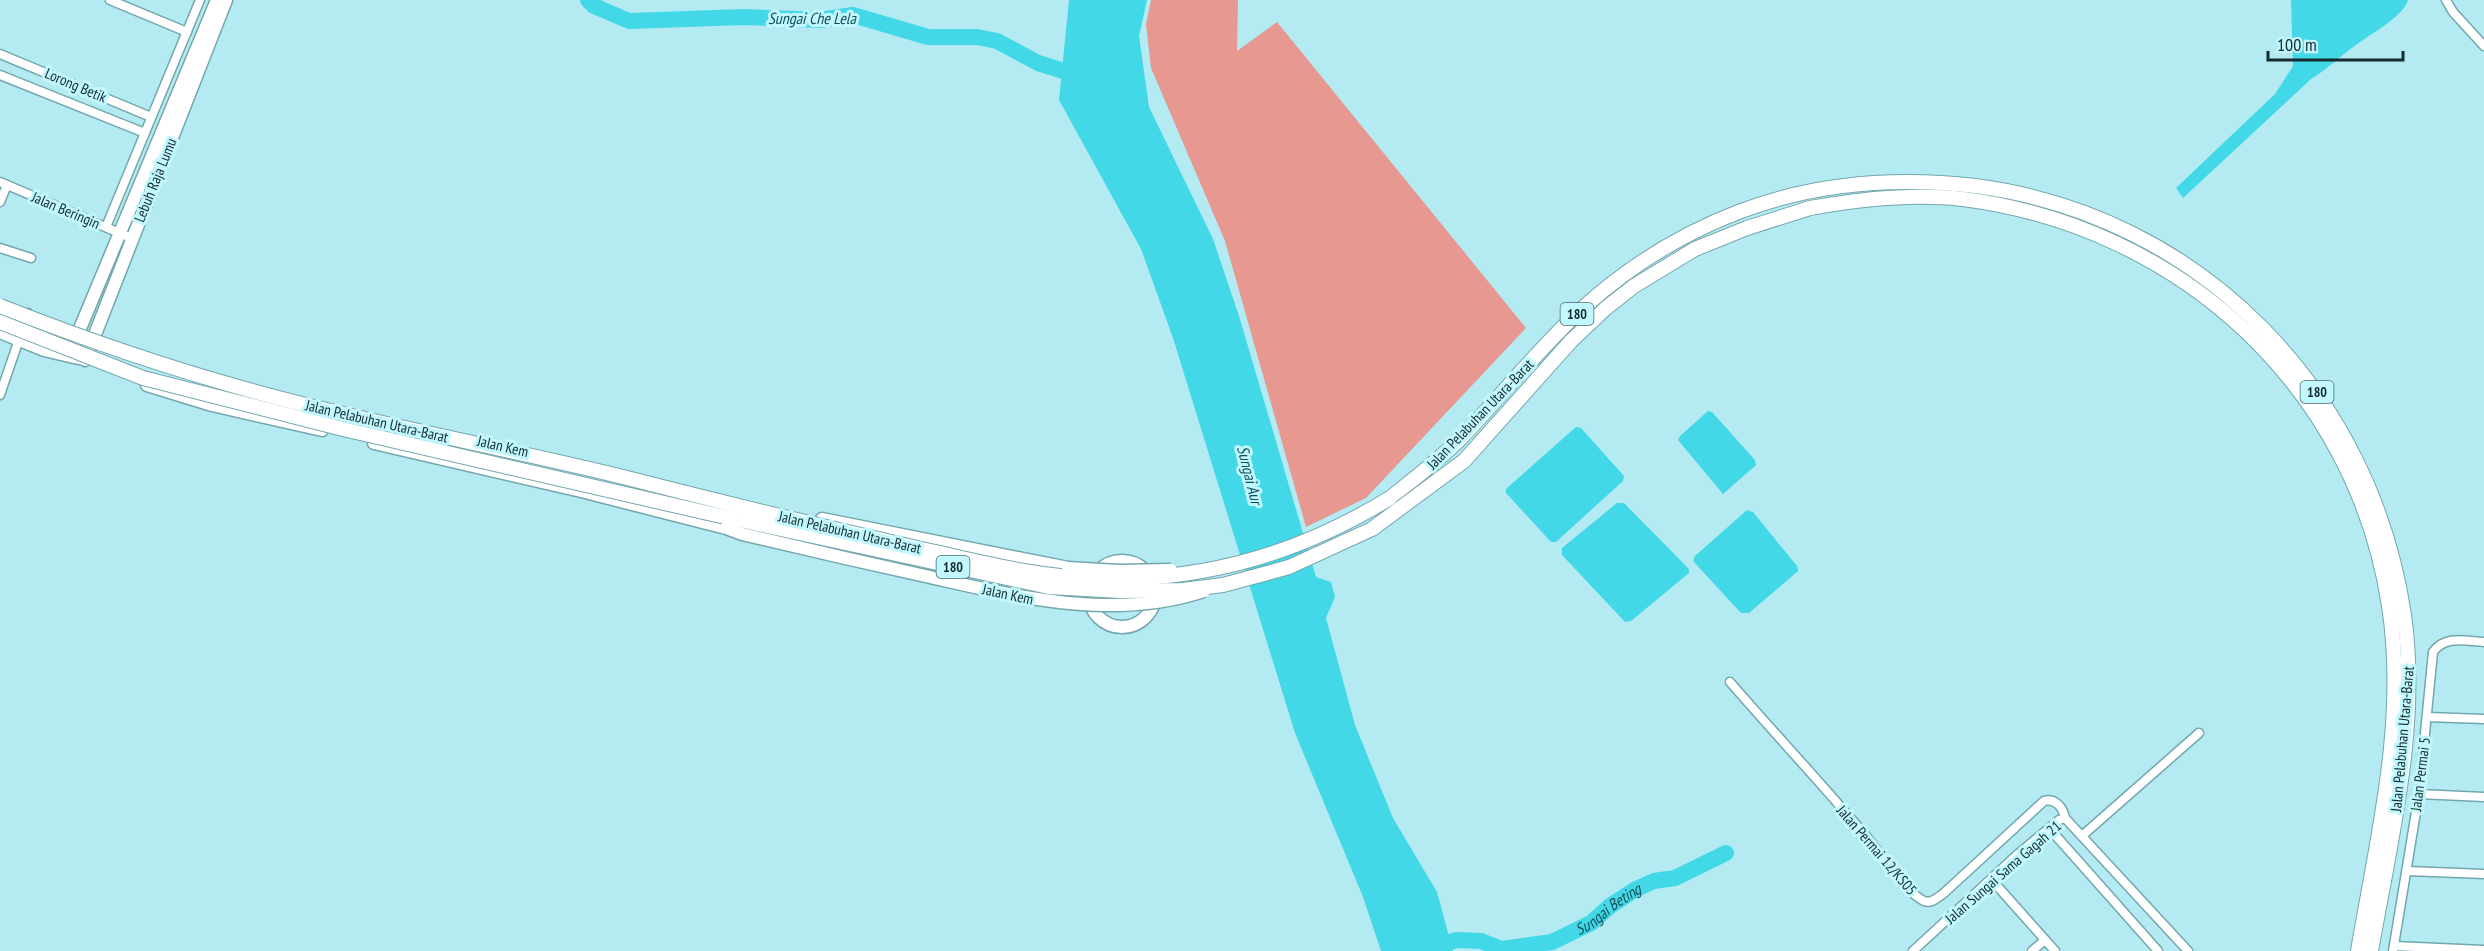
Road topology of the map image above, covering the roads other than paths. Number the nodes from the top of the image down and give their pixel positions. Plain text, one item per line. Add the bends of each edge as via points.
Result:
1 (110, 0) edge
2 (200, 0) edge
3 (217, 0) edge
4 (226, 0) edge
5 (2446, 0) edge
6 (187, 32) junction
7 (2484, 46) edge
8 (0, 54) edge
9 (0, 75) edge
10 (152, 117) junction
11 (145, 133) junction
12 (4, 184) edge
13 (0, 202) edge
14 (106, 227) junction
15 (119, 232) junction
16 (131, 238) junction
17 (0, 248) edge
18 (31, 258) dead end
19 (0, 304) edge
20 (28, 313) junction
21 (0, 322) edge
22 (78, 331) junction
23 (0, 332) edge
24 (92, 337) junction
25 (19, 340) junction
26 (69, 355) junction
27 (85, 360) junction
28 (0, 395) edge
29 (803, 517) junction
30 (726, 528) junction
31 (1224, 568) junction
32 (1094, 576) junction
33 (1223, 585) junction
34 (1089, 598) junction
35 (2484, 642) edge
36 (1730, 682) dead end
37 (2427, 717) junction
38 (2484, 719) edge
39 (2199, 733) dead end
40 (2419, 794) junction
41 (2484, 797) edge
42 (2066, 818) junction
43 (2049, 828) junction
44 (2083, 835) junction
45 (2407, 871) junction
46 (2484, 874) edge
47 (1991, 879) junction
48 (2045, 940) junction
49 (2393, 948) edge
50 (2484, 950) edge
51 (1914, 951) edge
52 (2032, 951) edge
53 (2055, 951) edge
54 (2158, 951) edge
55 (2187, 951) edge
56 (2357, 951) edge
57 (2371, 951) edge

1 - 6 street
2 - 6 street
3 - 15 street, Lebuh Raja Lumu
4 - 16 street, Lebuh Raja Lumu
5 - 7 street
6 - 10 street
8 - 10 street, Lorong Betik
9 - 11 street, Lorong Betik
10 - 11 street
11 - 14 street
12 - 13 street
12 - 14 street, Jalan Beringin
14 - 15 street, Jalan Beringin
15 - 16 street, Jalan Beringin
15 - 22 street, Lebuh Raja Lumu
16 - 24 street, Lebuh Raja Lumu
17 - 18 street
19 - 20 street, Jalan Kem
19 - 31 main road, Jalan Pelabuhan Utara-Barat / 180, bridge via 166,367 310,406 940,553 1069,578 1165,577
20 - 22 street, Jalan Kem
20 - 25 street
21 - 33 main road, Jalan Pelabuhan Utara-Barat / 180, bridge via 143,378 280,414 930,562 1049,587 1183,590
22 - 24 street, Jalan Kem
22 - 26 street, Lebuh Raja Lumu
23 - 25 street, Jalan Kem
24 - 27 street, Lebuh Raja Lumu
24 - 29 street, Jalan Kem via 154,360 230,381
25 - 26 street, Jalan Kem
25 - 28 street
26 - 27 street, Jalan Kem
27 - 30 street, Jalan Kem via 142,384 212,405
29 - 31 street, Jalan Kem, bridge via 1068,568
29 - 32 street, Jalan Kem via 1013,565
30 - 33 street, Jalan Kem, bridge via 849,559 1062,604 1164,603
30 - 34 street, Jalan Kem via 796,538 1040,592
31 - 57 main road, Jalan Pelabuhan Utara-Barat / 180, bridge via 1340,526 1390,498 1459,440 1569,322 1632,269 1682,239 1740,212 1842,186 1940,182 2036,197 2084,212 2150,242 2219,288 2267,333 2324,401 2353,453 2384,526 2398,582 2409,655 2409,697 2401,780
32 - 34 street
32 - 34 street via 1111,563 1122,561 1142,567 1154,584 1154,606 1133,626 1114,626 1098,617
33 - 56 main road, Jalan Pelabuhan Utara-Barat / 180, bridge via 1289,567 1372,529 1464,461 1571,341 1606,308 1695,249 1810,208 1891,197 1962,199 2020,209 2094,232 2134,251 2199,291 2271,355 2324,427 2353,483 2374,537 2390,608 2394,706 2387,773
35 - 37 street, Jalan Permai 5 via 2451,640 2438,645 2433,652
36 - 42 street, Jalan Permai 12/KS05 via 1913,894 1926,902 1944,893 2044,801 2057,803
37 - 38 street
37 - 40 street, Jalan Permai 5
39 - 44 street
40 - 41 street
40 - 45 street, Jalan Permai 5
42 - 43 street, Jalan Sungai Sama Gagah 21
42 - 44 street, Jalan Sungai Sama Gagah 21
43 - 47 street, Jalan Sungai Sama Gagah 21
43 - 54 street
44 - 55 street, Jalan Sungai Sama Gagah 21
45 - 46 street
45 - 49 street, Jalan Permai 5
47 - 48 street
47 - 51 street, Jalan Sungai Sama Gagah 21
48 - 52 street
48 - 53 street
49 - 50 street

